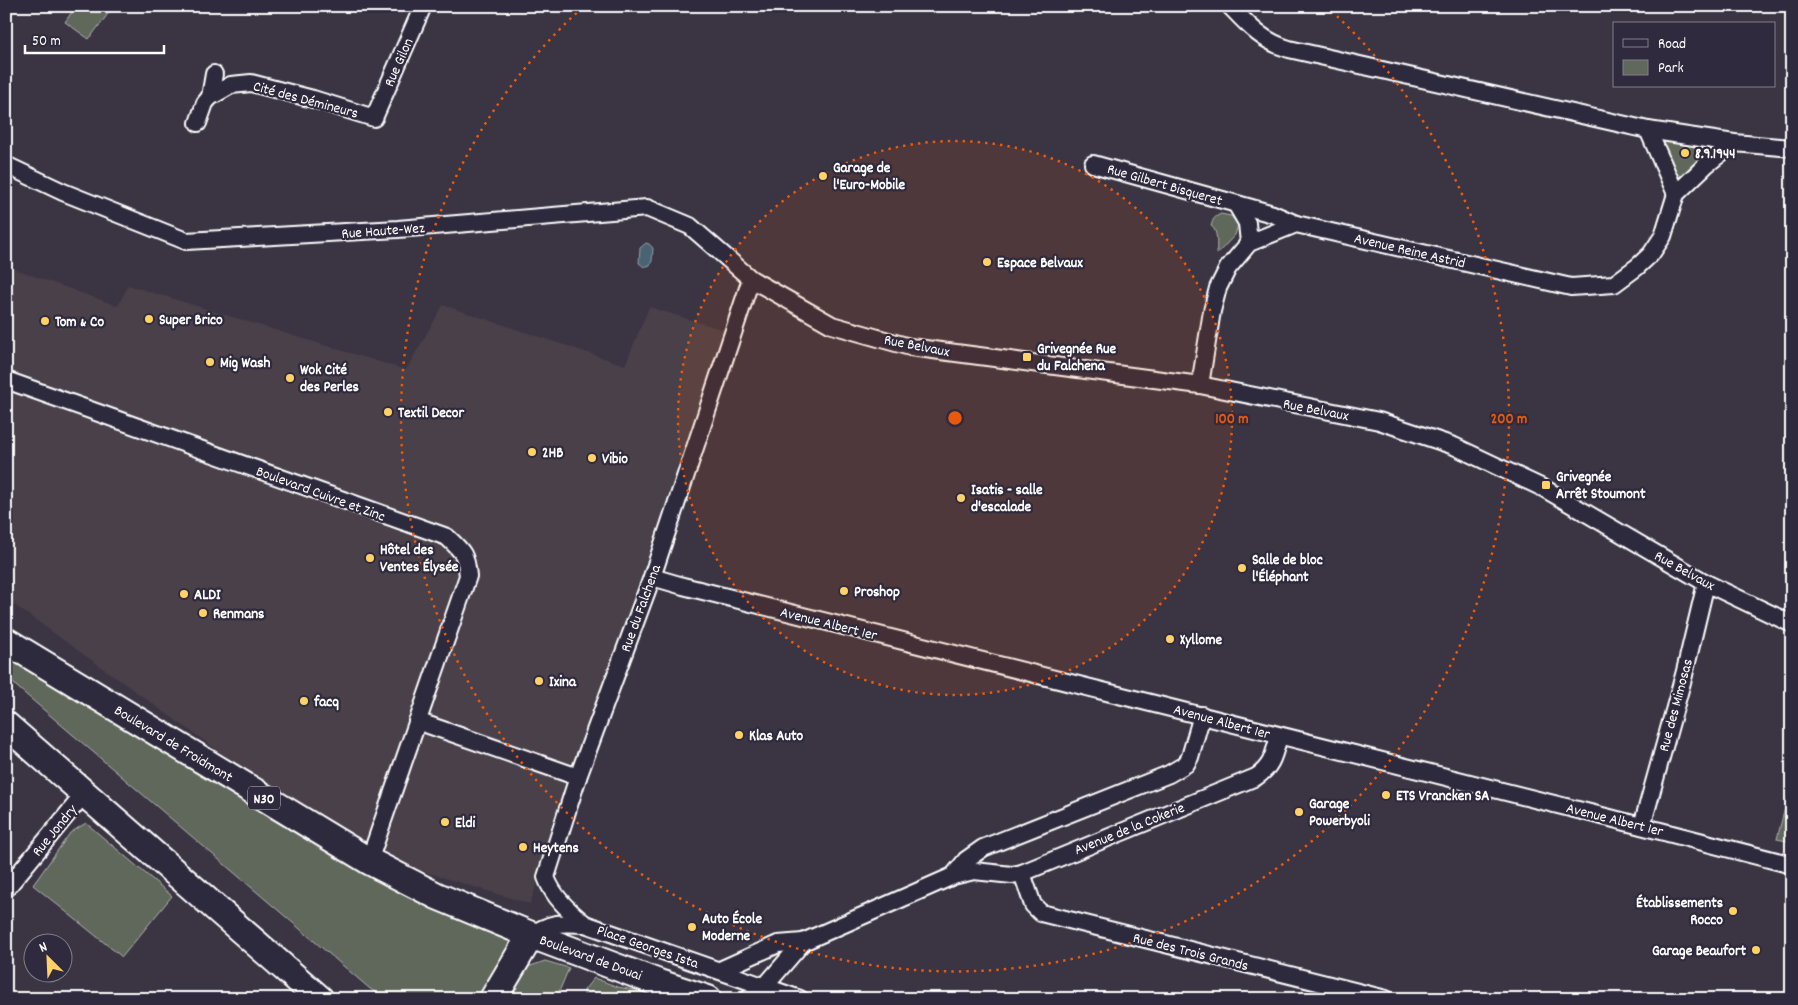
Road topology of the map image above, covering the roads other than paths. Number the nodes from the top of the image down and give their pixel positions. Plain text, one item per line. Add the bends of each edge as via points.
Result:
1 (423, 6) edge
2 (1230, 6) edge
3 (214, 74) dead end
4 (210, 97) junction
5 (374, 118) joint
6 (198, 123) dead end
7 (1648, 130) junction
8 (1734, 143) junction
9 (1792, 148) edge
10 (1093, 164) dead end
11 (6, 165) edge
12 (1676, 194) junction
13 (1236, 204) junction
14 (1296, 224) junction
15 (1249, 243) junction
16 (751, 279) junction
17 (6, 380) edge
18 (1200, 385) junction
19 (652, 576) junction
20 (1706, 583) junction
21 (1792, 624) edge
22 (6, 641) edge
23 (1202, 715) junction
24 (417, 721) junction
25 (6, 725) edge
26 (1279, 736) junction
27 (578, 777) junction
28 (84, 794) junction
29 (1642, 826) junction
30 (369, 861) junction
31 (1792, 865) edge
32 (1022, 872) junction
33 (952, 876) junction
34 (6, 889) edge
35 (585, 924) junction
36 (531, 935) junction
37 (803, 942) junction
38 (720, 970) junction
39 (765, 986) junction
40 (681, 994) edge
41 (320, 999) edge
42 (494, 999) edge
43 (708, 999) edge
44 (748, 999) edge
45 (800, 999) edge
46 (1386, 999) edge

1 - 5 street, Rue Gilon
2 - 7 street via 1259,35 1289,49
3 - 4 street
4 - 5 street, Cité des Démineurs via 230,85 251,83
4 - 6 street
7 - 8 street
7 - 12 street
8 - 9 street
8 - 12 street, Avenue Reine Astrid
10 - 13 street, Rue Gilbert Bisqueret
11 - 16 street, Rue Haute-Wez via 186,242 398,229 647,208 690,226
12 - 14 street, Avenue Reine Astrid via 1663,236 1651,254 1614,284 1597,286 1571,287
13 - 14 street, Rue Gilbert Bisqueret
13 - 15 street, Rue Gilbert Bisqueret via 1247,223
14 - 15 street
15 - 18 street via 1228,268 1218,288
16 - 18 street, Rue Belvaux via 832,325 910,347
16 - 19 street, Rue du Falchena
17 - 24 street, Boulevard Cuivre et Zinc via 447,538 467,559 468,576
18 - 20 street, Rue Belvaux via 1379,421 1454,446 1545,490
19 - 23 street, Avenue Albert 1er
19 - 27 street, Rue du Falchena
20 - 21 street, Rue Belvaux
20 - 29 street, Rue des Mimosas
22 - 30 main road, Boulevard de Froidmont / N30
23 - 26 street, Avenue Albert 1er
23 - 33 street, Avenue de la Cokerie via 1186,764 983,848
24 - 27 street
24 - 30 street, Boulevard Cuivre et Zinc
25 - 28 main road
26 - 29 street, Avenue Albert 1er
26 - 32 street, Avenue de la Cokerie via 1270,765 1256,777
27 - 35 street, Rue du Falchena via 546,877 557,897
28 - 34 street, Rue Jondry
28 - 41 main road
29 - 31 street, Avenue Albert 1er
30 - 36 main road, Boulevard de Froidmont / N30 via 436,896
32 - 33 street, Avenue de la Cokerie via 1012,875 974,871
32 - 46 street, Rue des Trois Grands via 1033,904 1041,914
33 - 37 street, Avenue de la Cokerie
35 - 36 street, Place Georges Ista via 545,926
35 - 38 street, Place Georges Ista
36 - 40 main road, Boulevard de Douai / N30
36 - 42 main road
37 - 38 street, Avenue de la Cokerie via 778,944
37 - 39 street, Avenue de la Cokerie
38 - 39 street, Place Georges Ista
39 - 44 street, Avenue de la Cokerie
39 - 45 street
40 - 43 main road, Boulevard de Douai / N30

